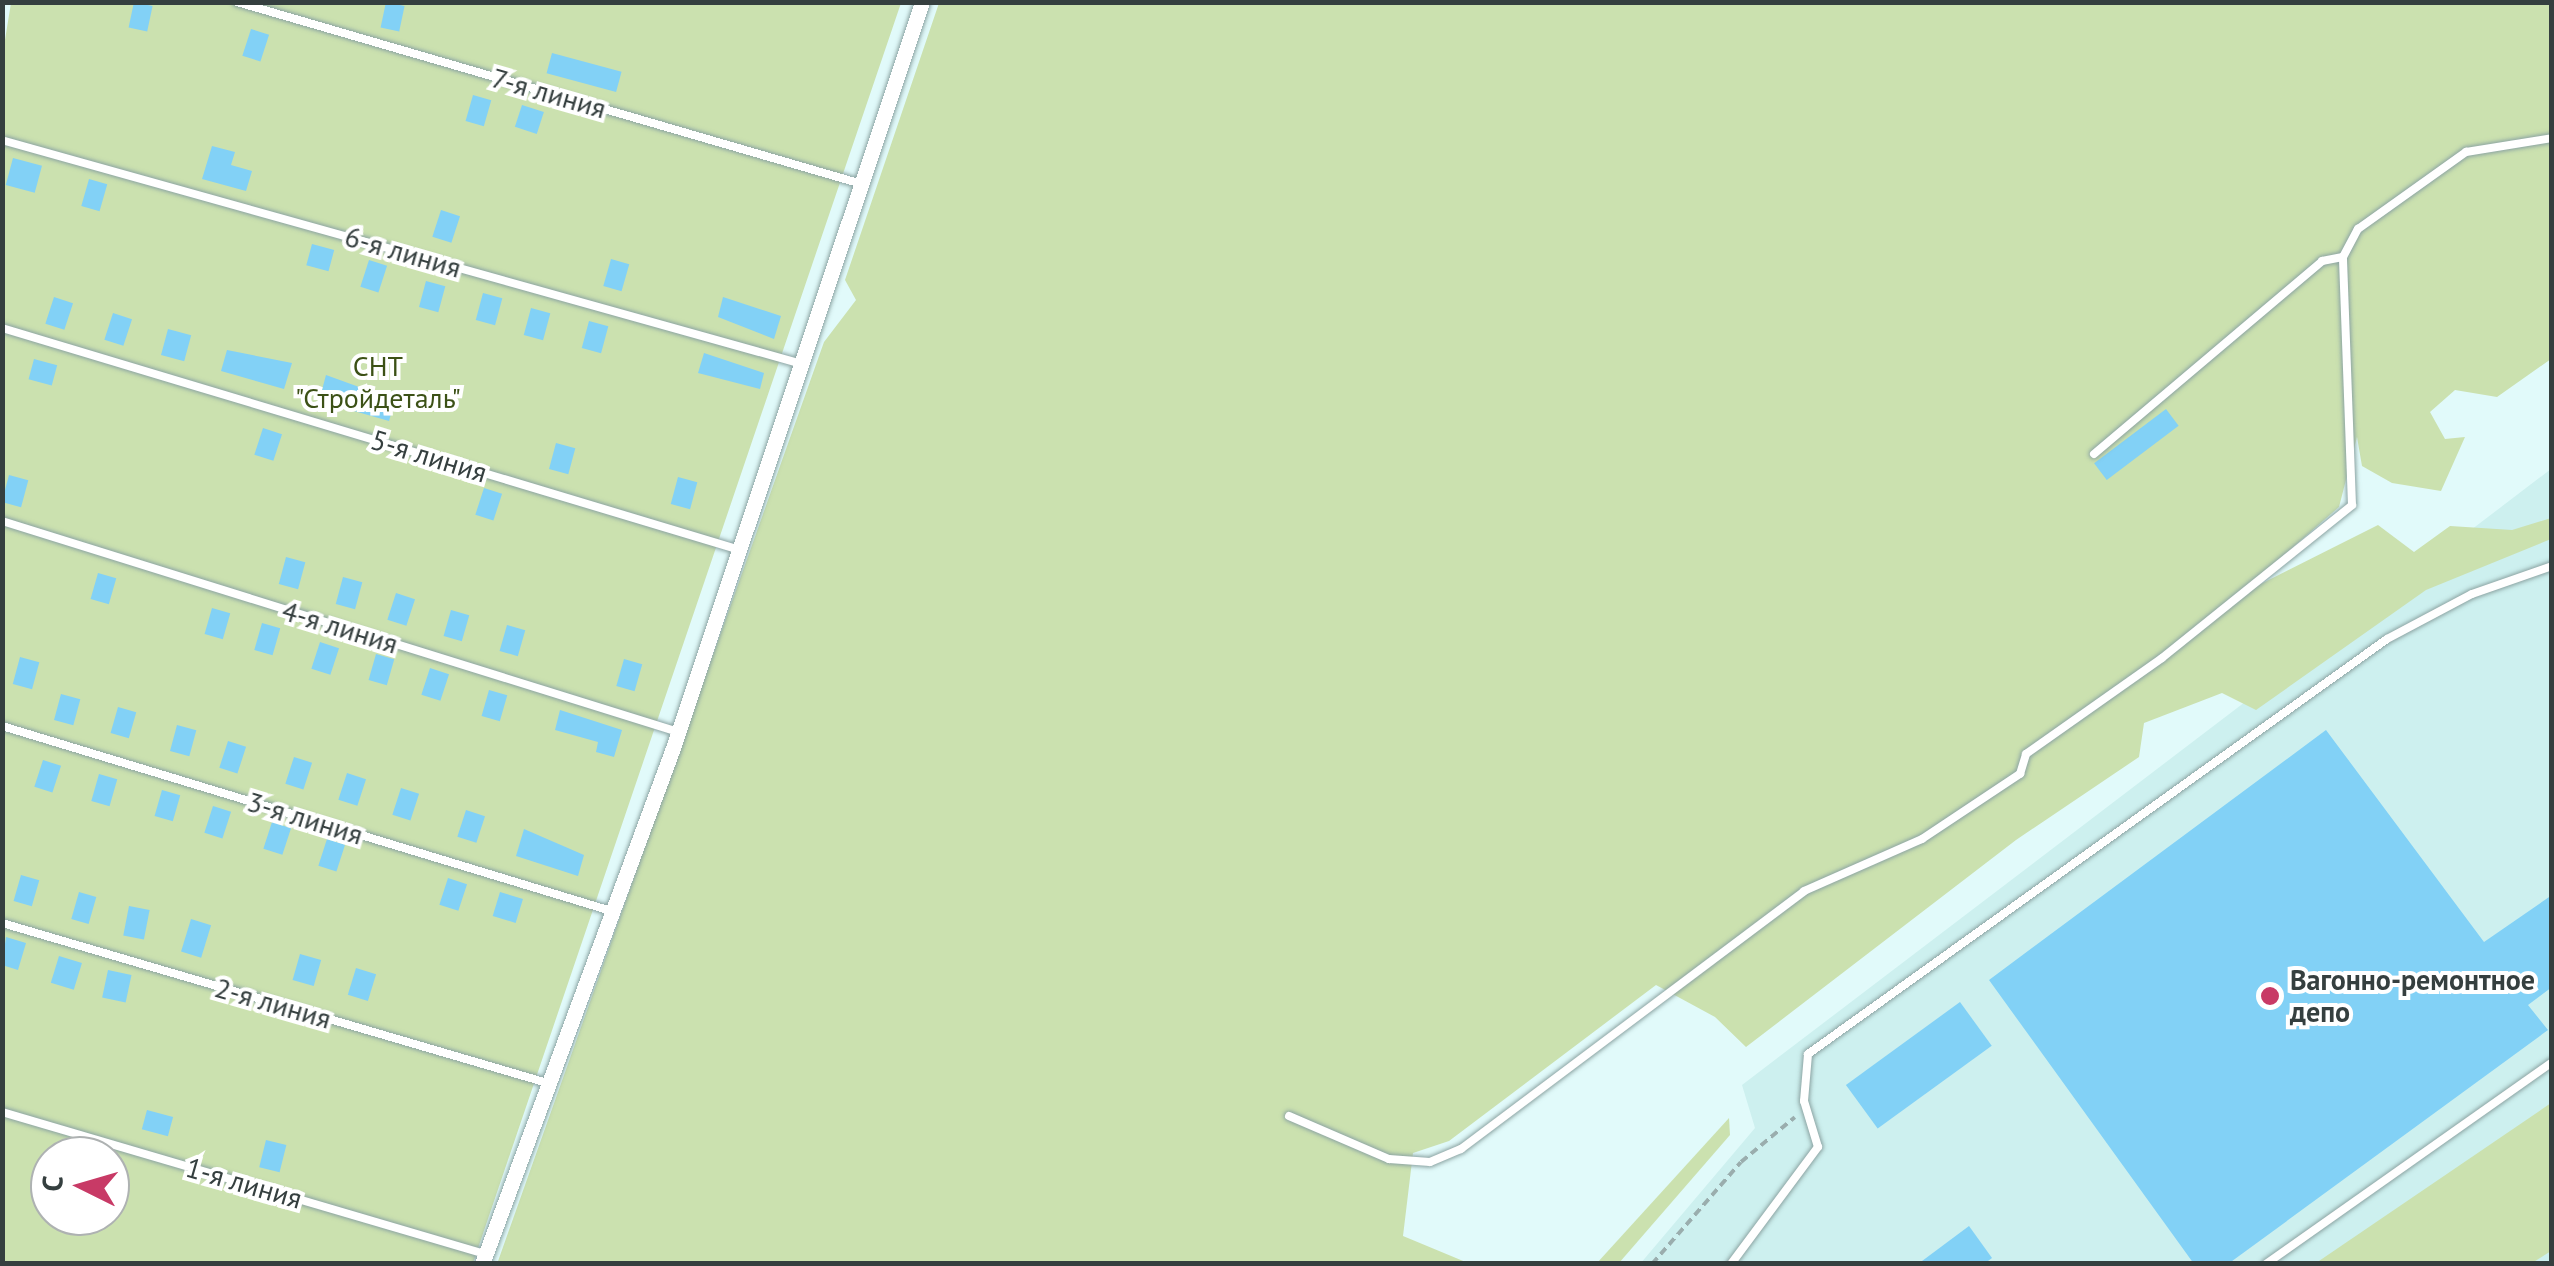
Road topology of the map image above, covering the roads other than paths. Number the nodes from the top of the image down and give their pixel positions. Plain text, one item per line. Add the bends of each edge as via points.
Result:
1 (237, 2) edge
2 (919, 3) edge
3 (2552, 138) edge
4 (5, 141) edge
5 (862, 184) junction
6 (2342, 257) junction
7 (2, 328) edge
8 (802, 364) junction
9 (2094, 454) dead end
10 (2, 522) edge
11 (740, 550) junction
12 (2552, 566) edge
13 (2, 726) edge
14 (678, 732) junction
15 (608, 910) junction
16 (2, 923) edge
17 (2552, 1062) edge
18 (544, 1082) junction
19 (2, 1112) edge
20 (1289, 1116) dead end
21 (483, 1259) edge
22 (1731, 1264) edge
23 (2266, 1264) edge

1 - 5 lane, 7-я линия
2 - 5 street
3 - 6 lane via 2466,152 2358,228
4 - 8 lane, 6-я линия
5 - 8 street
6 - 9 lane via 2322,261
6 - 20 lane via 2352,505 2162,658 2026,754 2020,774 1922,839 1804,891 1461,1150 1430,1162 1388,1159
7 - 11 lane, 5-я линия
8 - 11 street
10 - 14 lane, 4-я линия
11 - 14 street
12 - 22 lane via 2472,594 2387,639 1808,1054 1806,1107 1818,1147
13 - 15 lane, 3-я линия
14 - 15 street
15 - 18 street
16 - 18 lane, 2-я линия
17 - 23 lane
18 - 21 street
19 - 21 lane, 1-я линия

